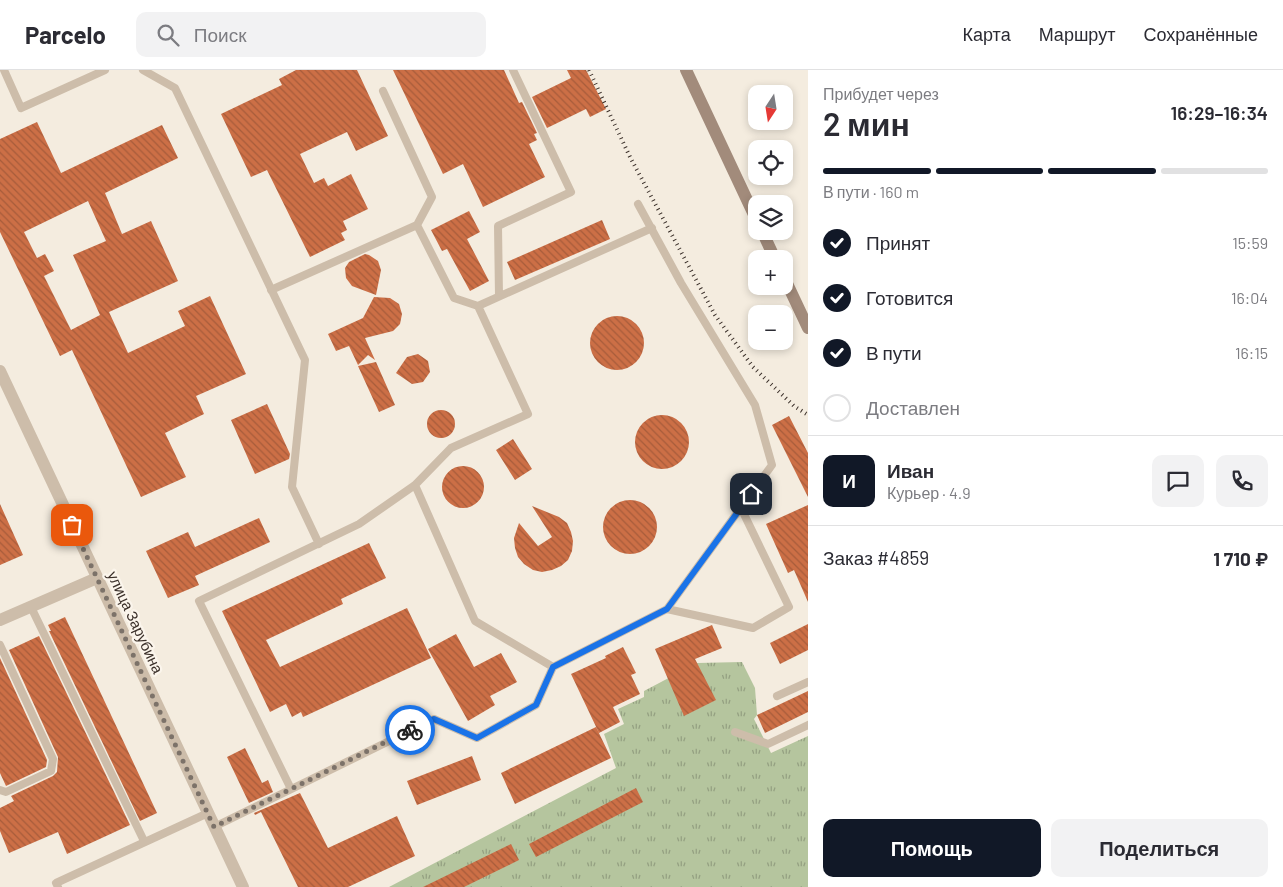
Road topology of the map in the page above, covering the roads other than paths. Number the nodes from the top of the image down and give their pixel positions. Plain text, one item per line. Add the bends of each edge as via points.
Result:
1 (4, 70) edge
2 (105, 70) edge
3 (143, 70) edge
4 (513, 70) edge
5 (686, 70) edge
6 (383, 91) dead end
7 (748, 202) edge
8 (638, 204) dead end
9 (417, 225) junction
10 (652, 228) junction
11 (271, 290) junction
12 (793, 290) edge
13 (499, 296) junction
14 (803, 305) edge
15 (478, 306) junction
16 (808, 328) edge
17 (0, 371) edge
18 (415, 485) junction
19 (741, 508) junction
20 (318, 544) junction
21 (97, 578) junction
22 (31, 607) junction
23 (667, 609) junction
24 (0, 620) edge
25 (0, 645) edge
26 (553, 667) junction
27 (808, 682) edge
28 (777, 696) dead end
29 (808, 725) edge
30 (735, 732) dead end
31 (291, 789) junction
32 (0, 790) edge
33 (208, 813) junction
34 (214, 827) junction
35 (144, 842) junction
36 (58, 887) edge
37 (242, 887) edge

1 - 2 lane via 21,108
3 - 11 lane via 175,88
4 - 13 lane via 571,192 498,226
5 - 7 main road
6 - 9 lane via 432,196
8 - 10 lane
9 - 11 lane
9 - 15 lane via 454,298
10 - 13 lane
10 - 19 lane via 681,283 755,405 772,465
11 - 20 lane via 305,360 292,487
12 - 14 main road
13 - 15 lane
14 - 16 main road
15 - 18 lane via 528,414 450,448
17 - 21 street, улица Зарубина
18 - 20 lane via 359,524
18 - 26 lane via 475,621
19 - 23 lane
19 - 23 lane via 789,607 753,628
20 - 31 lane via 199,602
21 - 22 street
21 - 33 street, улица Зарубина
22 - 24 street
22 - 35 lane
23 - 26 lane
25 - 32 lane via 53,759 51,770 6,792
26 - 31 lane via 536,705 477,738 434,719
27 - 28 lane
29 - 30 lane via 768,744
31 - 34 lane
33 - 34 street, улица Зарубина
33 - 35 lane
34 - 37 street, улица Зарубина
35 - 36 lane via 56,882

